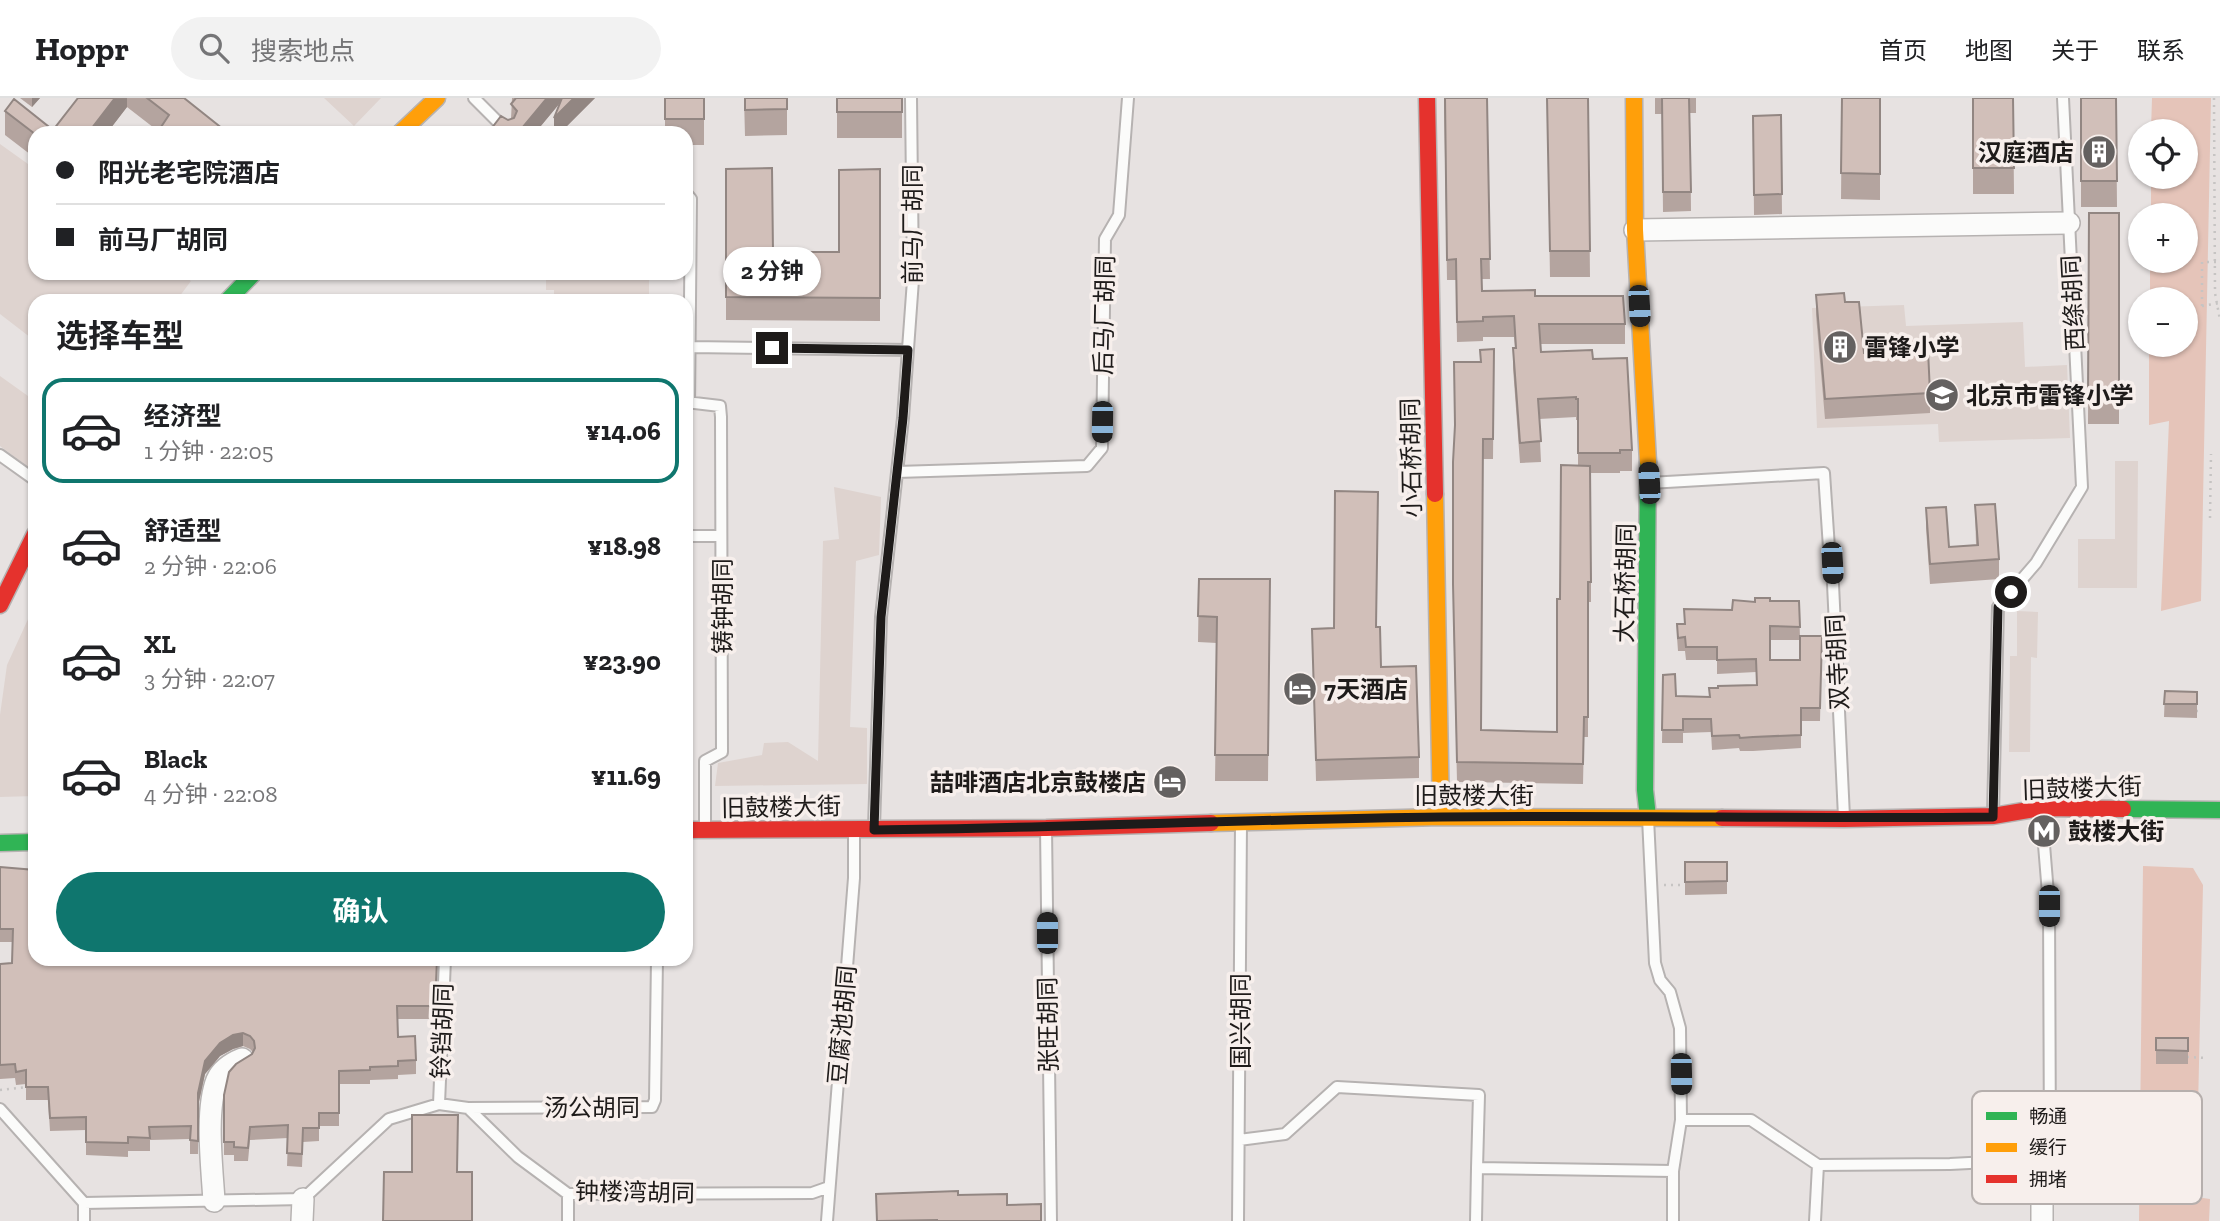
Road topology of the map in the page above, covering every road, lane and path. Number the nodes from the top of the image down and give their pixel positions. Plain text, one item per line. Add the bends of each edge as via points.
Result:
1 (437, 98) edge
2 (474, 98) edge
3 (911, 98) edge
4 (1128, 98) edge
5 (1427, 98) edge
6 (1634, 98) edge
7 (2063, 98) edge
8 (2214, 98) edge
9 (407, 126) edge
10 (502, 126) edge
11 (2069, 223) junction
12 (1635, 230) junction
13 (2220, 262) edge
14 (248, 280) edge
15 (237, 294) edge
16 (2218, 303) edge
17 (2220, 320) edge
18 (693, 347) edge
19 (908, 350) junction
20 (693, 403) edge
21 (2211, 454) dead end
22 (0, 455) edge
23 (897, 472) junction
24 (28, 476) edge
25 (1649, 483) junction
26 (2210, 518) dead end
27 (693, 536) edge
28 (721, 536) junction
29 (28, 548) edge
30 (0, 605) edge
31 (2186, 710) edge
32 (2203, 711) dead end
33 (2041, 808) junction
34 (2220, 810) edge
35 (1441, 817) junction
36 (1648, 817) junction
37 (1993, 817) junction
38 (1844, 819) junction
39 (1241, 822) junction
40 (1046, 828) junction
41 (854, 829) junction
42 (693, 830) edge
43 (705, 830) junction
44 (874, 830) junction
45 (28, 842) edge
46 (0, 843) edge
47 (1651, 885) junction
48 (1696, 885) edge
49 (444, 966) edge
50 (657, 966) edge
51 (2177, 1057) edge
52 (2208, 1058) dead end
53 (242, 1059) edge
54 (27, 1087) edge
55 (0, 1090) edge
56 (2050, 1091) edge
57 (439, 1104) junction
58 (468, 1108) junction
59 (0, 1110) edge
60 (1681, 1120) junction
61 (1239, 1140) junction
62 (1972, 1163) edge
63 (1818, 1165) junction
64 (1477, 1168) junction
65 (1673, 1171) junction
66 (830, 1187) junction
67 (568, 1194) junction
68 (303, 1199) junction
69 (214, 1201) junction
70 (84, 1203) junction
71 (84, 1221) edge
72 (302, 1221) edge
73 (568, 1221) edge
74 (827, 1221) edge
75 (1051, 1221) edge
76 (1238, 1221) edge
77 (1476, 1221) edge
78 (1673, 1221) edge
79 (1815, 1221) edge

1 - 9 main road
2 - 10 lane
3 - 19 lane, 前马厂胡同 via 913,280
4 - 23 lane, 后马厂胡同 via 1119,215 1105,239 1102,448 1087,466
5 - 35 main road, 小石桥胡同
6 - 12 main road, 大石桥胡同
7 - 11 lane, 西绦胡同
8 - 16 path
11 - 12 street
11 - 37 lane, 西绦胡同 via 2082,487 2036,563 1998,607
12 - 25 main road, 大石桥胡同
13 - 16 path, bridge via 2202,262 2202,306
14 - 15 main road
16 - 17 path
18 - 19 lane
19 - 23 lane, 前马厂胡同
20 - 28 lane, 铸钟胡同 via 720,406
21 - 26 path
22 - 24 lane
23 - 44 lane, 前马厂胡同 via 881,617
25 - 36 main road, 大石桥胡同
25 - 38 lane, 双寺胡同 via 1824,473
27 - 28 lane
28 - 43 lane, 铸钟胡同 via 722,752 705,761
29 - 30 main road
31 - 32 path
33 - 34 main road, 旧鼓楼大街
33 - 37 main road, 旧鼓楼大街
33 - 56 lane via 2049,906
35 - 36 main road, 旧鼓楼大街
35 - 39 main road, 旧鼓楼大街
36 - 38 main road, 旧鼓楼大街
36 - 47 lane
37 - 38 main road, 旧鼓楼大街
39 - 40 main road, 旧鼓楼大街
39 - 61 lane, 国兴胡同
40 - 44 main road, 旧鼓楼大街
40 - 75 lane, 张旺胡同
41 - 43 main road, 旧鼓楼大街
41 - 44 main road, 旧鼓楼大街
41 - 66 lane, 豆腐池胡同
42 - 43 main road, 旧鼓楼大街
45 - 46 main road
47 - 48 path
47 - 60 lane via 1655,963 1670,992 1680,1028
49 - 57 lane, 铃铛胡同
50 - 58 lane, 汤公胡同 via 652,1107
51 - 52 path
53 - 69 street via 229,1064 218,1079 213,1103
54 - 55 path
57 - 58 lane
57 - 68 lane via 389,1119
58 - 67 lane, 钟楼湾胡同 via 518,1157
59 - 70 lane
60 - 63 lane via 1751,1120
60 - 65 lane
61 - 64 lane via 1285,1134 1337,1087 1479,1095
61 - 76 lane, 国兴胡同
62 - 63 lane
63 - 79 lane
64 - 65 lane
64 - 77 lane
65 - 78 lane
66 - 67 lane, 钟楼湾胡同 via 812,1193
66 - 74 lane, 豆腐池胡同
67 - 73 lane
68 - 69 lane
68 - 72 street
69 - 70 lane
70 - 71 lane

